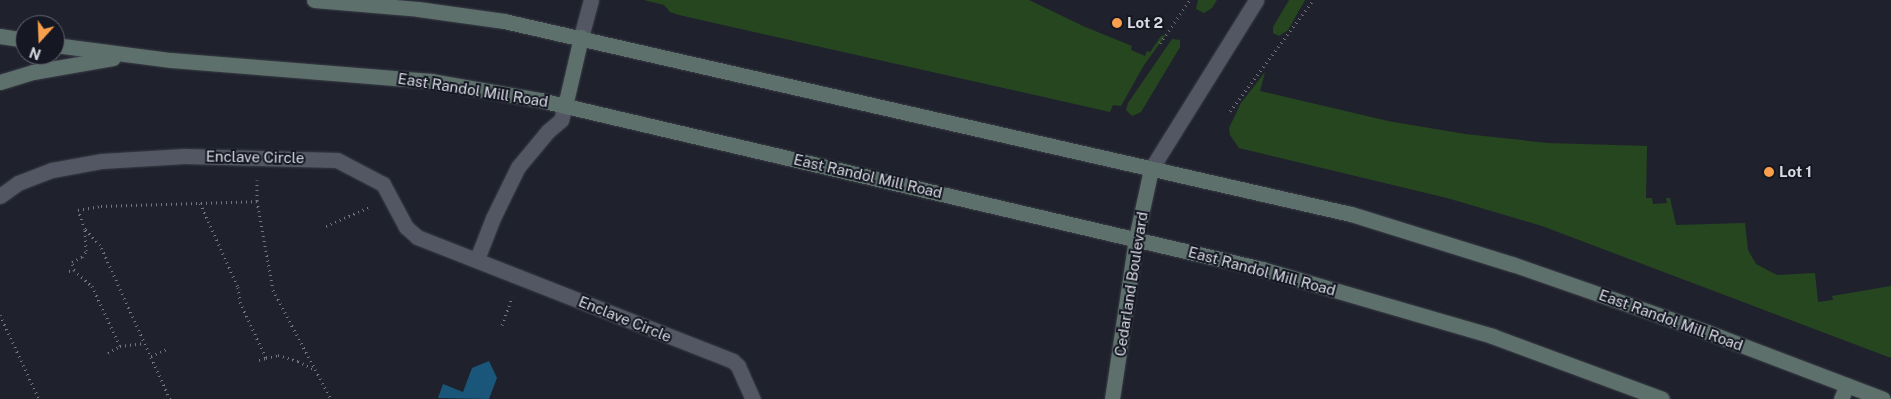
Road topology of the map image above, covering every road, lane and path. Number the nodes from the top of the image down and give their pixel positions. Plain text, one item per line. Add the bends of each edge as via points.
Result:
1 (314, 0) edge
2 (591, 0) edge
3 (1190, 0) edge
4 (1256, 0) edge
5 (1313, 0) edge
6 (0, 36) edge
7 (581, 37) junction
8 (15, 38) edge
9 (1160, 43) dead end
10 (65, 46) edge
11 (129, 55) junction
12 (0, 82) edge
13 (1230, 111) dead end
14 (563, 113) junction
15 (257, 157) junction
16 (1151, 169) junction
17 (0, 196) edge
18 (391, 198) junction
19 (257, 201) junction
20 (200, 203) junction
21 (326, 226) dead end
22 (85, 229) junction
23 (1136, 238) junction
24 (477, 259) junction
25 (0, 315) edge
26 (144, 343) junction
27 (120, 346) junction
28 (167, 349) dead end
29 (108, 353) dead end
30 (151, 356) junction
31 (266, 358) junction
32 (259, 360) dead end
33 (315, 370) junction
34 (1844, 392) edge
35 (36, 393) junction
36 (32, 399) edge
37 (39, 399) edge
38 (170, 399) edge
39 (331, 399) edge
40 (753, 399) edge
41 (1112, 399) edge
42 (1662, 399) edge
43 (1883, 399) edge

1 - 7 main road, East Randol Mill Road via 418,9 504,21
2 - 7 lane
3 - 9 path
4 - 16 lane
5 - 13 path
6 - 8 main road
7 - 14 main road
7 - 16 main road, East Randol Mill Road
10 - 11 main road, East Randol Mill Road
11 - 12 main road via 33,72
11 - 14 main road, East Randol Mill Road via 431,81
14 - 23 main road, East Randol Mill Road
14 - 24 lane via 518,167
15 - 17 lane, Enclave Circle via 184,156 102,161 52,170 18,183
15 - 18 lane, Enclave Circle via 337,160 383,184
15 - 19 path
16 - 23 main road, Cedarland Boulevard
16 - 34 main road, East Randol Mill Road via 1351,214 1512,264 1708,332
18 - 21 path
18 - 24 lane, Enclave Circle via 410,232
19 - 20 path
19 - 33 path via 273,290
20 - 22 path via 101,206 78,210
20 - 31 path
22 - 26 path via 100,245
22 - 27 path via 86,251 72,262 72,270 92,286
23 - 41 main road, Cedarland Boulevard
23 - 42 main road, East Randol Mill Road via 1262,269 1492,336
24 - 40 lane, Enclave Circle via 733,361
25 - 35 path
26 - 27 path
26 - 30 path
27 - 29 path
28 - 30 path
30 - 38 path
31 - 32 path
31 - 33 path via 278,355
33 - 39 path
34 - 43 main road, East Randol Mill Road
35 - 36 path
35 - 37 path

